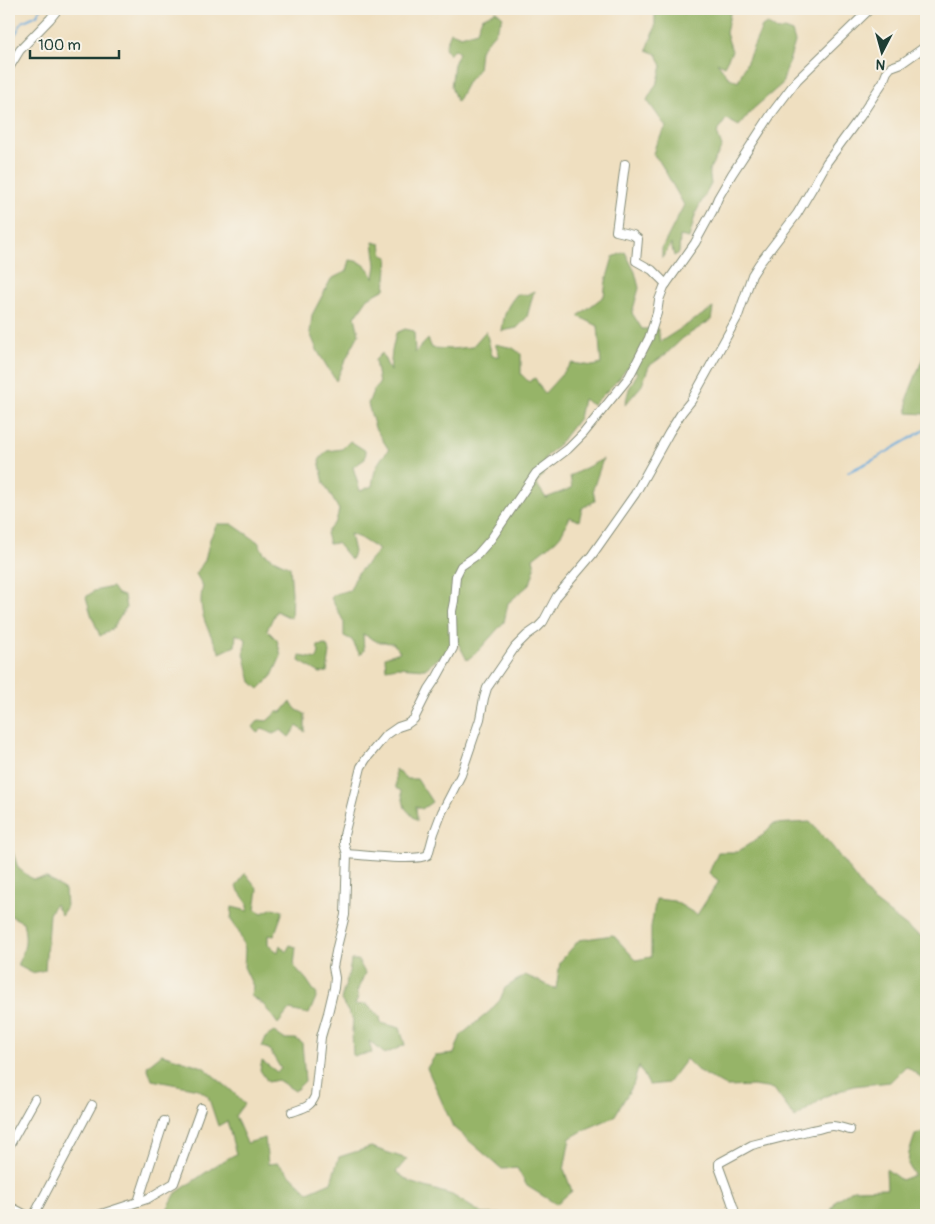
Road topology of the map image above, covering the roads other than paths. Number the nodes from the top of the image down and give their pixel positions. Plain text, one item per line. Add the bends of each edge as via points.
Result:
1 (58, 9) edge
2 (870, 9) edge
3 (926, 46) edge
4 (9, 68) edge
5 (625, 164) dead end
6 (666, 284) junction
7 (347, 854) junction
8 (35, 1100) dead end
9 (92, 1105) dead end
10 (201, 1108) dead end
11 (292, 1112) dead end
12 (164, 1121) dead end
13 (850, 1130) dead end
14 (9, 1146) edge
15 (138, 1202) junction
16 (9, 1206) edge
17 (26, 1215) edge
18 (34, 1215) edge
19 (98, 1215) edge
20 (736, 1215) edge

1 - 4 street via 20,50
2 - 6 street via 797,80 772,113 732,174 695,243
3 - 7 street via 902,63 891,66 827,162 797,214 758,264 738,316 692,401 669,433 635,494 592,555 557,596 543,622 515,647 488,688 461,775 442,812 428,855 409,858
5 - 6 street via 616,231 633,234 638,240 636,261 652,270
6 - 7 street via 649,338 628,377 584,434 536,473 477,556 460,566 452,611 453,648 414,718 385,736 361,767 344,835
7 - 11 street via 346,915 333,967 334,988 321,1038 315,1096 307,1107
8 - 14 street
9 - 18 street
10 - 15 street via 174,1182
12 - 15 street
13 - 20 street via 835,1126 810,1130 752,1145 719,1163
15 - 19 street
16 - 17 street

